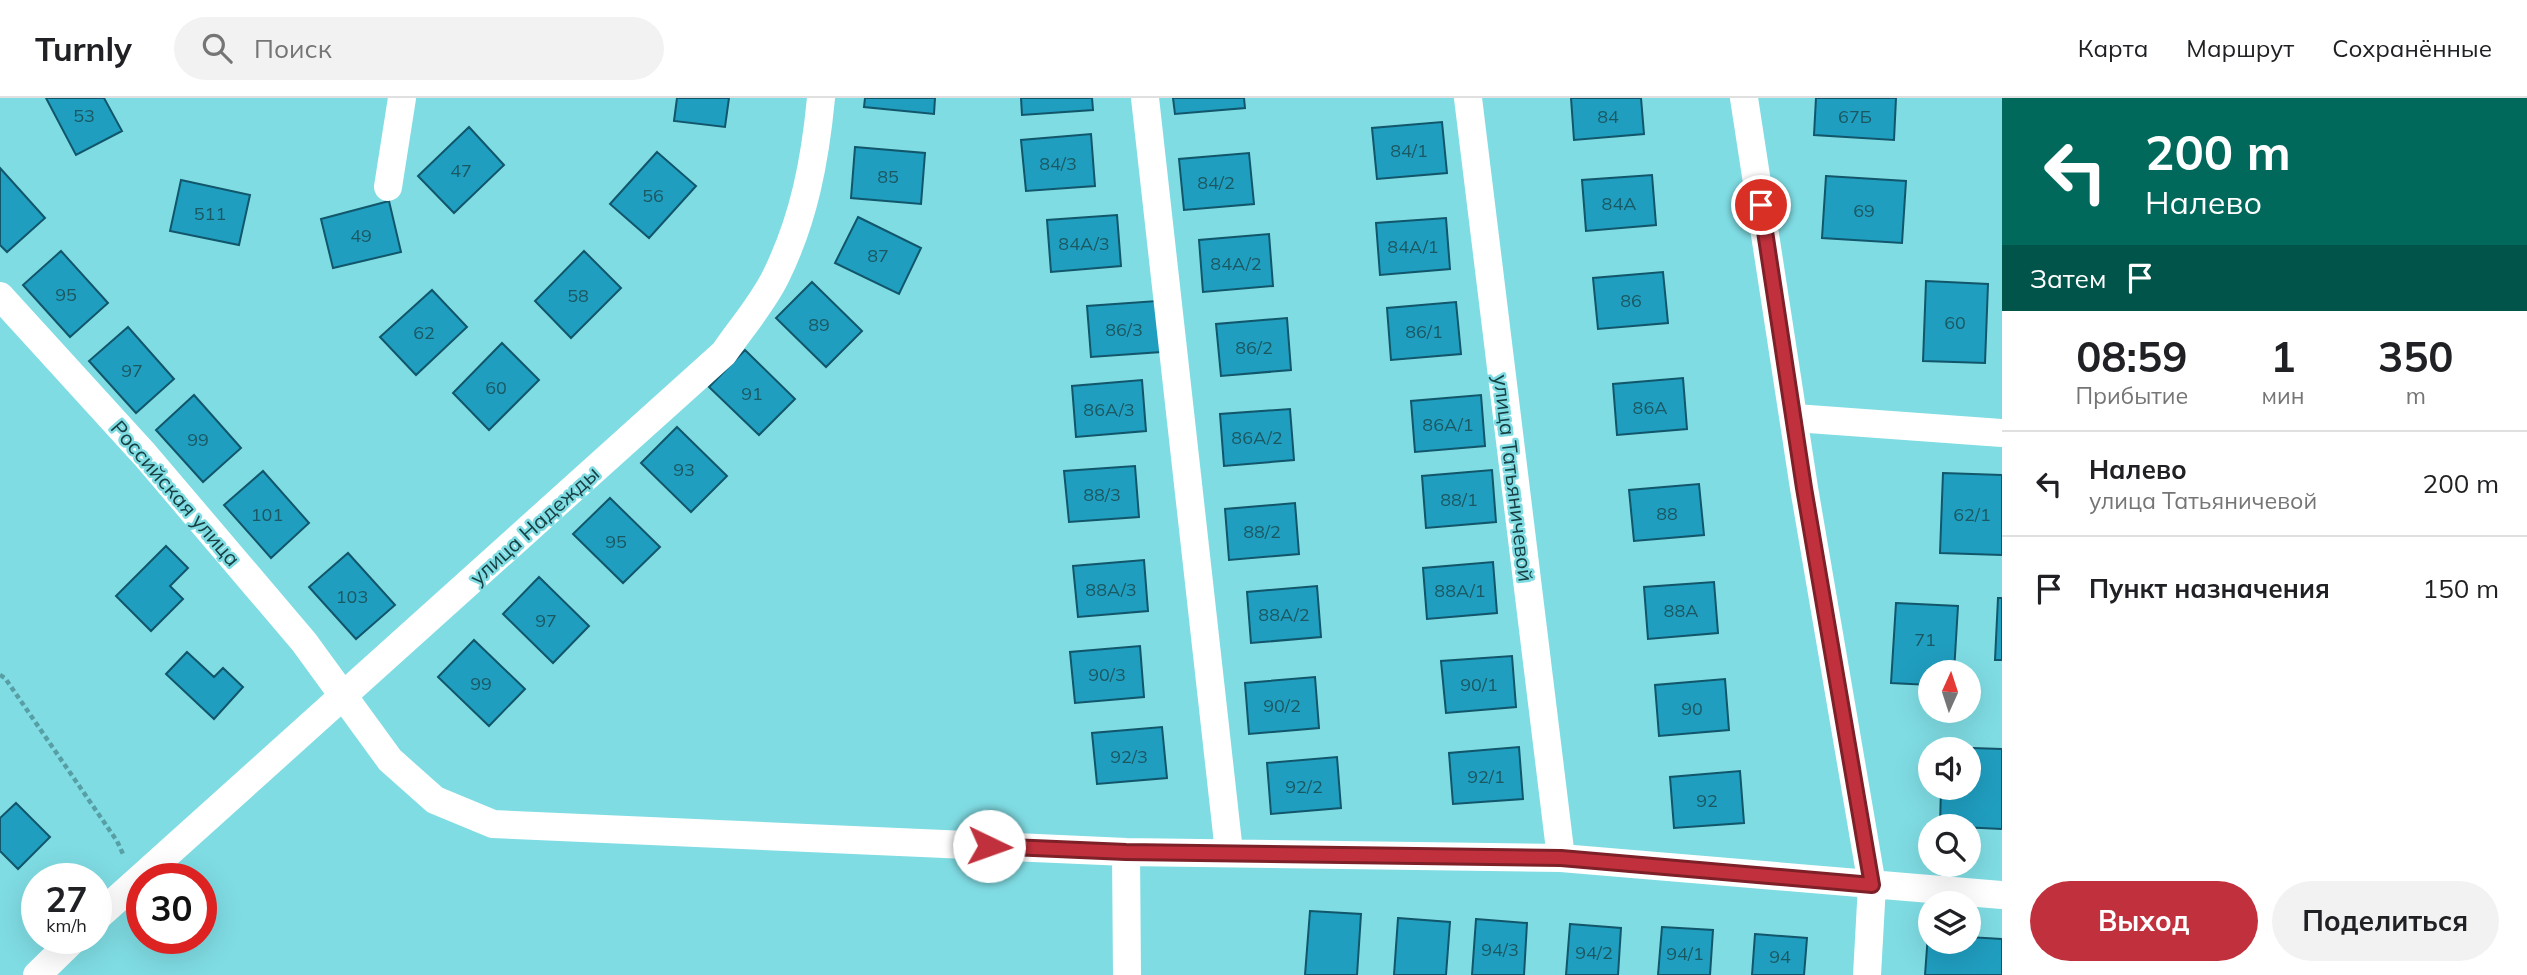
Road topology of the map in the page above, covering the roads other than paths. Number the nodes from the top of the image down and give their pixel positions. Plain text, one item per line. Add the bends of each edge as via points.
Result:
1 (402, 98) edge
2 (821, 98) edge
3 (1145, 98) edge
4 (1468, 98) edge
5 (1744, 98) edge
6 (388, 187) dead end
7 (0, 296) edge
8 (1795, 418) junction
9 (2002, 433) edge
10 (344, 697) junction
11 (1126, 852) junction
12 (1229, 852) junction
13 (1561, 858) junction
14 (1872, 885) junction
15 (2002, 895) edge
16 (112, 902) edge
17 (59, 954) edge
18 (37, 975) edge
19 (1127, 975) edge
20 (1867, 975) edge

1 - 6 street
2 - 10 street, улица Надежды via 802,213 775,279 724,353
3 - 12 street
4 - 13 street, улица Татьяничевой
5 - 8 street
7 - 10 street, Российская улица via 198,517 304,642
8 - 9 street
8 - 14 street
10 - 11 street, Российская улица via 390,760 435,800 493,824
10 - 16 street, улица Надежды
11 - 12 street, Российская улица
11 - 19 street
12 - 13 street, Российская улица
13 - 14 street, Российская улица
14 - 15 street, Российская улица
14 - 20 street
17 - 18 street

